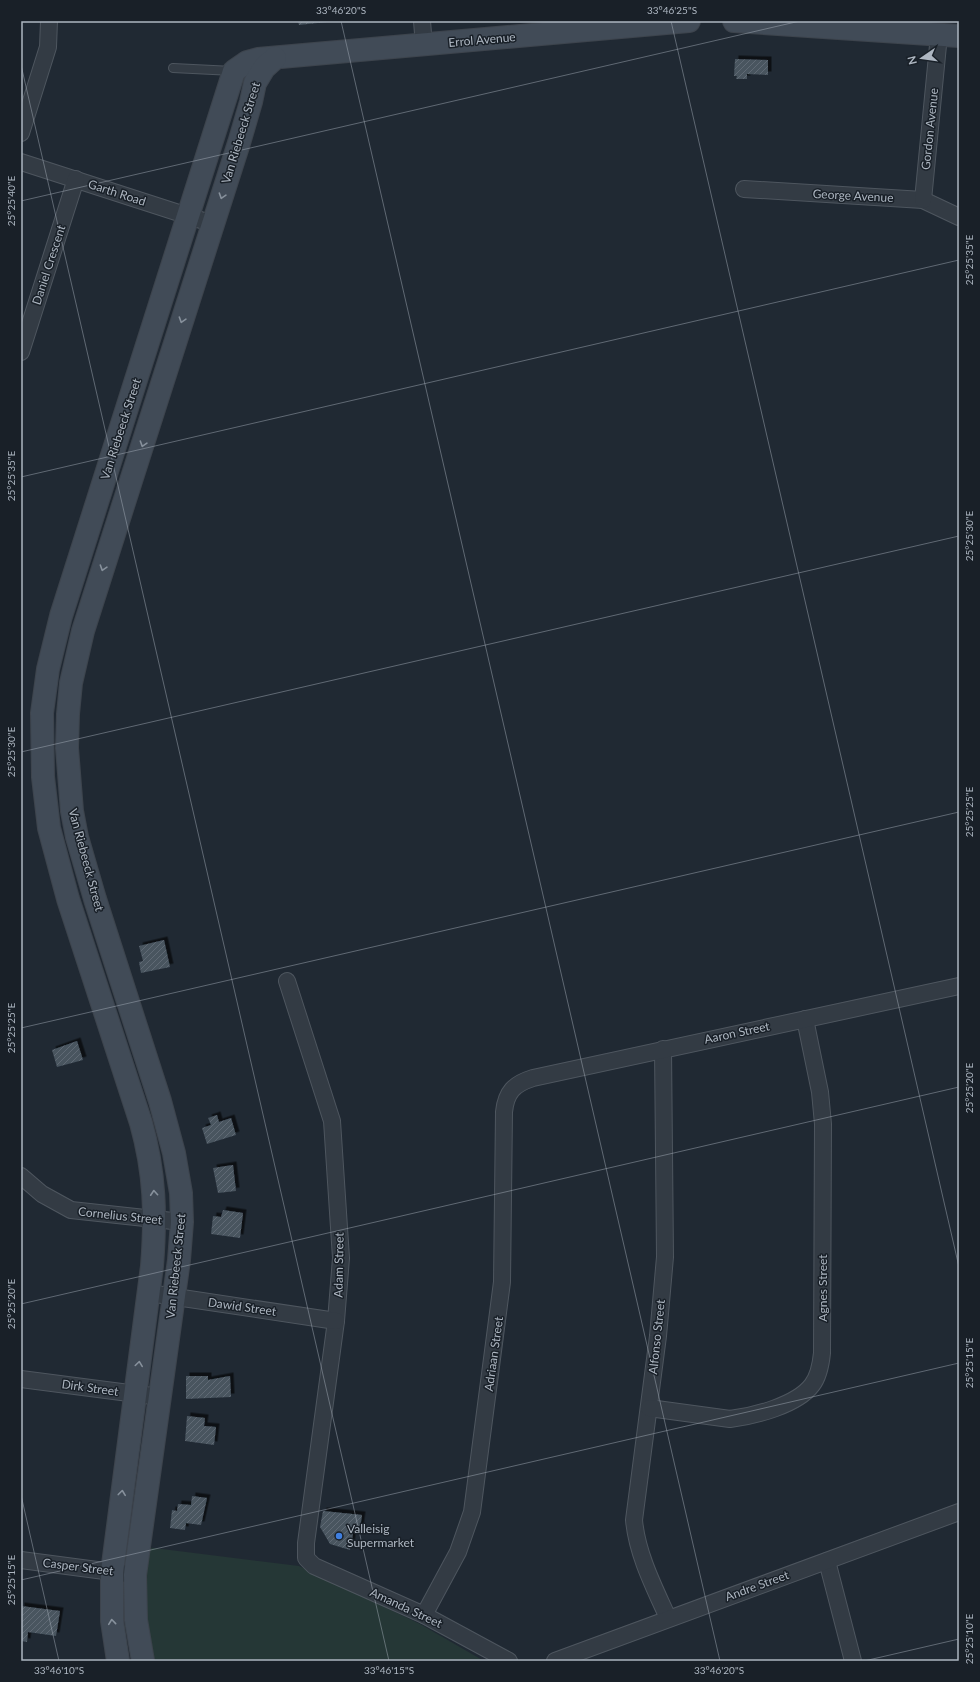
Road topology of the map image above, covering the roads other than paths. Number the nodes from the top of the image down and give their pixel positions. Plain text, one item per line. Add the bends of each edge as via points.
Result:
1 (49, 21) edge
2 (422, 21) edge
3 (689, 21) edge
4 (734, 21) edge
5 (591, 26) edge
6 (949, 36) edge
7 (424, 46) junction
8 (275, 58) junction
9 (173, 68) dead end
10 (234, 71) junction
11 (21, 133) edge
12 (21, 162) edge
13 (76, 179) junction
14 (744, 189) dead end
15 (923, 200) junction
16 (189, 216) junction
17 (959, 217) edge
18 (213, 224) junction
19 (21, 352) edge
20 (42, 713) junction
21 (68, 714) junction
22 (287, 981) dead end
23 (959, 986) edge
24 (805, 1019) junction
25 (663, 1049) junction
26 (516, 1084) joint
27 (21, 1176) edge
28 (155, 1219) junction
29 (182, 1222) junction
30 (149, 1294) junction
31 (174, 1297) junction
32 (336, 1321) junction
33 (21, 1379) edge
34 (134, 1394) junction
35 (160, 1397) junction
36 (650, 1408) junction
37 (959, 1512) edge
38 (305, 1554) joint
39 (21, 1560) edge
40 (827, 1561) junction
41 (112, 1572) junction
42 (135, 1575) junction
43 (424, 1615) junction
44 (668, 1618) junction
45 (118, 1661) edge
46 (143, 1661) edge
47 (509, 1661) edge
48 (555, 1661) edge
49 (854, 1661) edge

1 - 11 street via 48,47
2 - 7 street
3 - 5 street, Errol Avenue
4 - 6 street
5 - 7 street, Errol Avenue
6 - 15 street, Gordon Avenue
7 - 8 street, Errol Avenue
8 - 10 street, Van Riebeeck Street via 247,62
8 -> 18 street, Van Riebeeck Street via 264,68 255,83
9 - 10 lane
10 - 16 street, Van Riebeeck Street
12 - 13 street, Garth Road
13 - 16 street, Garth Road
13 - 19 street, Daniel Crescent
14 - 15 street, George Avenue
15 - 17 street, George Avenue
16 - 18 street, Garth Road
16 - 20 street, Van Riebeeck Street via 61,616 48,668
18 -> 21 street, Van Riebeeck Street via 83,631 71,683
20 - 21 street
28 -> 20 street, Van Riebeeck Street via 148,1147 68,899 52,841 43,777
21 - 29 street, Van Riebeeck Street via 69,780 77,837 176,1159
22 - 32 street, Adam Street via 332,1121 341,1258
23 - 24 street, Aaron Street
24 - 25 street, Aaron Street
24 - 36 street, Agnes Street via 820,1092 822,1118 822,1352 818,1374 812,1385 797,1397 744,1417 730,1419
25 - 26 street, Aaron Street
25 - 36 street, Alfonso Street via 665,1257
26 - 43 street, Adriaan Street via 509,1092 505,1104 502,1282 472,1512 458,1552
27 - 28 street, Cornelius Street via 42,1194 71,1210
28 - 29 street, Cornelius Street
28 - 30 street, Van Riebeeck Street
29 - 31 street, Van Riebeeck Street
30 - 31 street, Dawid Street
34 -> 30 street, Van Riebeeck Street
31 - 32 street, Dawid Street
31 - 35 street, Van Riebeeck Street
32 - 38 street, Adam Street
33 - 34 street, Dirk Street
34 - 35 street, Dirk Street
41 -> 34 street, Van Riebeeck Street
35 - 42 street, Van Riebeeck Street
36 - 44 street, Alfonso Street via 635,1525 652,1582
37 - 40 street, Andre Street
38 - 43 street, Amanda Street via 314,1566
39 - 41 street, Casper Street
40 - 44 street, Andre Street
40 - 49 street
41 - 42 street, Casper Street
45 -> 41 street, Van Riebeeck Street via 112,1621
42 - 46 street, Van Riebeeck Street via 136,1620
43 - 47 street, Amanda Street
44 - 48 street, Andre Street

